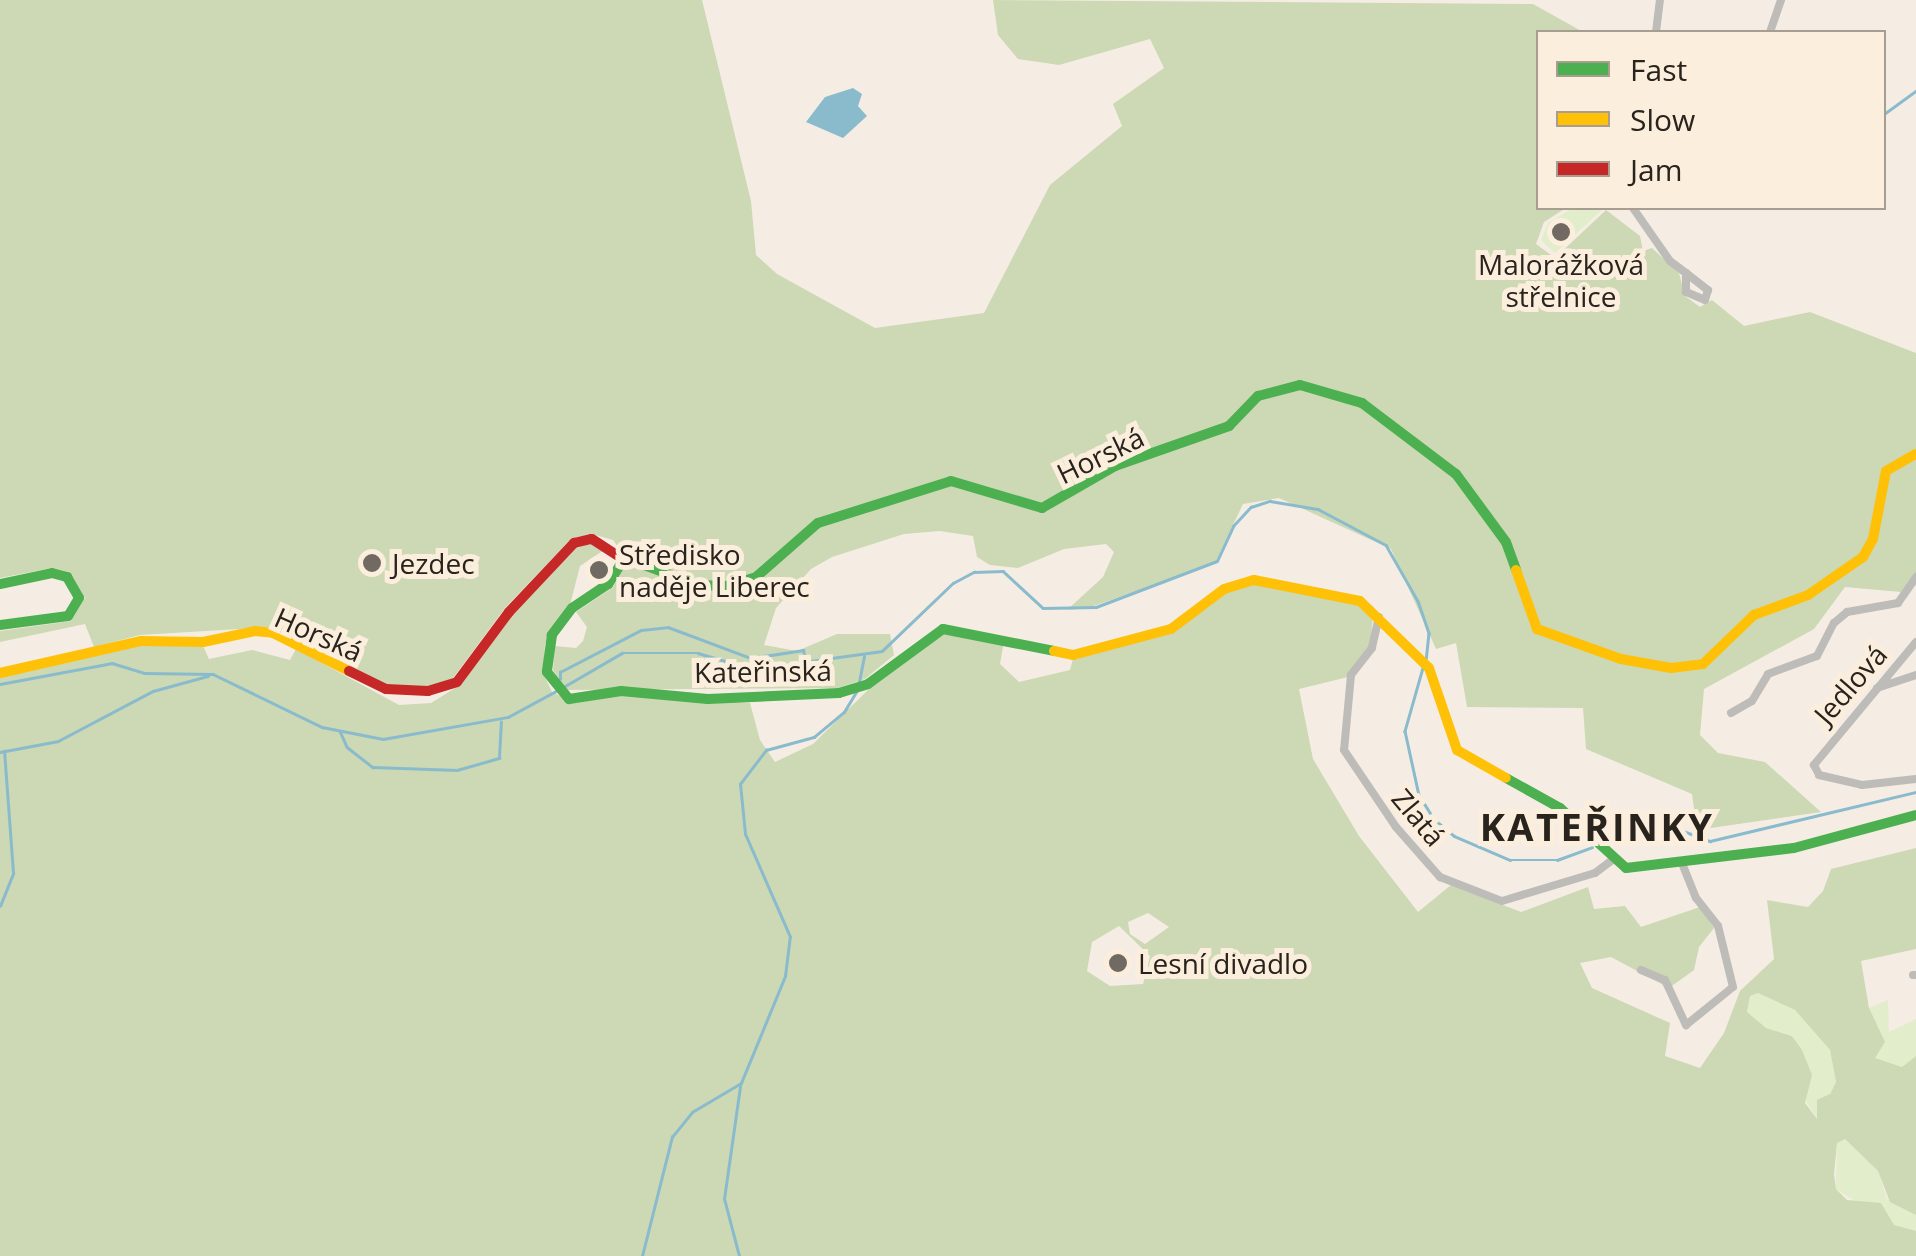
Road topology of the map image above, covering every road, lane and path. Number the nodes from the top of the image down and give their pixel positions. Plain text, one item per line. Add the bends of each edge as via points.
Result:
1 (1660, 0) edge
2 (1781, 0) edge
3 (1656, 30) edge
4 (1771, 30) edge
5 (1634, 210) edge
6 (1686, 273) dead end
7 (1916, 454) edge
8 (622, 562) junction
9 (1916, 577) edge
10 (0, 584) edge
11 (1379, 617) junction
12 (0, 626) edge
13 (1916, 642) edge
14 (0, 673) edge
15 (1916, 676) edge
16 (1877, 688) junction
17 (1731, 713) dead end
18 (1916, 779) edge
19 (1916, 815) edge
20 (1606, 856) junction
21 (1683, 866) junction
22 (1641, 970) dead end

1 - 3 street
2 - 4 street
5 - 6 street
7 - 8 street, Horská via 1886,471 1874,539 1862,557 1808,595 1754,615 1703,664 1670,668 1621,659 1537,629 1506,542 1456,474 1418,452 1362,403 1324,387 1286,387 1258,396 1229,426 1115,466 1042,508 951,481 932,482 818,523 756,577 727,586 698,586
8 - 11 street, Kateřinská via 608,584 557,626 547,660 552,683 569,699 621,690 708,699 839,693 868,684 943,629 1073,655 1171,628 1224,589 1254,580 1342,593
8 - 14 street, Horská via 610,545 574,543 457,682 428,691 386,688 273,633 254,631 203,642 141,641
9 - 17 street via 1898,604 1847,612 1817,656 1768,674 1752,701
10 - 12 street via 52,574 67,577 79,598 68,616
11 - 20 street, Kateřinská via 1429,668 1456,750 1560,808
11 - 20 street, Zlatá via 1372,648 1352,675 1344,750 1440,877 1502,901 1594,873
13 - 16 street, Jedlová
15 - 16 street
16 - 18 street, Jedlová via 1826,748 1816,770 1862,785
19 - 21 street via 1794,848
20 - 21 street via 1626,868
21 - 22 street via 1718,926 1733,987 1686,1025 1665,980

